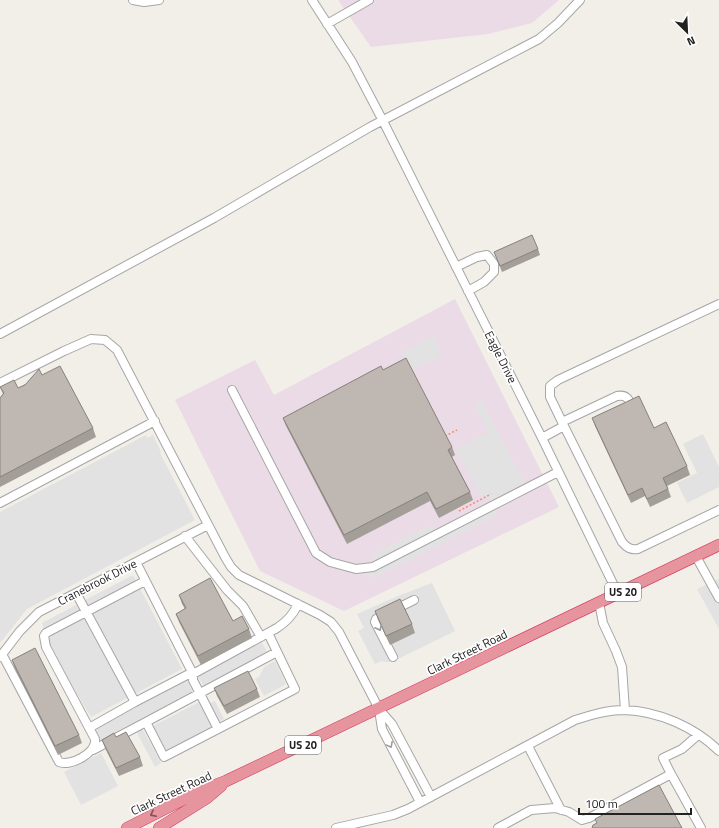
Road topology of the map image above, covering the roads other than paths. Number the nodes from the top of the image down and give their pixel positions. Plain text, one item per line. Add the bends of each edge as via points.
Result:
1 (133, 0) edge
2 (159, 0) edge
3 (312, 0) edge
4 (370, 0) edge
5 (580, 0) edge
6 (327, 24) junction
7 (383, 121) junction
8 (456, 267) junction
9 (468, 292) junction
10 (719, 304) edge
11 (0, 334) edge
12 (0, 383) edge
13 (232, 390) dead end
14 (633, 408) edge
15 (155, 421) junction
16 (563, 424) junction
17 (542, 438) junction
18 (558, 472) junction
19 (0, 503) edge
20 (719, 510) edge
21 (208, 525) junction
22 (185, 536) junction
23 (719, 545) edge
24 (698, 560) dead end
25 (136, 562) junction
26 (145, 581) junction
27 (76, 593) junction
28 (618, 594) junction
29 (719, 598) edge
30 (414, 600) dead end
31 (599, 603) junction
32 (298, 604) junction
33 (86, 612) junction
34 (264, 635) junction
35 (277, 652) junction
36 (1, 656) edge
37 (393, 657) dead end
38 (193, 674) junction
39 (200, 693) junction
40 (135, 702) junction
41 (379, 709) junction
42 (625, 710) junction
43 (146, 722) junction
44 (89, 728) junction
45 (218, 729) junction
46 (698, 735) junction
47 (528, 746) junction
48 (93, 750) junction
49 (719, 751) edge
50 (671, 774) junction
51 (226, 781) junction
52 (431, 797) junction
53 (420, 802) junction
54 (561, 810) junction
55 (127, 828) edge
56 (159, 828) edge
57 (336, 828) edge
58 (498, 828) edge
59 (701, 828) edge

1 - 2 street
3 - 6 street, Eagle Drive
4 - 6 street
5 - 7 street via 539,40
6 - 7 street, Eagle Drive via 352,62
7 - 8 street, Eagle Drive
7 - 11 street via 214,218
8 - 9 street, Eagle Drive
8 - 9 street via 477,257 487,256 494,264 494,272
9 - 17 street, Eagle Drive
10 - 16 street via 550,386 550,396
12 - 15 street via 91,339 105,340 117,350
13 - 18 street via 316,552 330,562 356,569 373,567
14 - 16 street via 626,396 617,396
15 - 19 street
15 - 21 street
16 - 17 street
16 - 20 street via 627,548 638,549
17 - 18 street, Eagle Drive
18 - 28 street, Eagle Drive
21 - 22 street, Cranebrook Drive
21 - 32 street via 231,567 239,575
22 - 25 street, Cranebrook Drive
22 - 34 street
23 - 28 highway, Clark Street Road / US 20
24 - 29 street
25 - 26 street
25 - 27 street, Cranebrook Drive
26 - 33 street
26 - 38 street
27 - 33 street
27 - 36 street, Cranebrook Drive via 34,616
28 - 31 highway, Clark Street Road / US 20
30 -> 37 street via 376,619
31 - 41 highway, Clark Street Road / US 20
31 - 42 street via 603,623 622,667
32 - 34 street via 286,622
32 - 41 street via 331,622 339,632
33 - 40 street
33 - 44 street via 46,633 44,642
34 - 35 street
34 - 38 street
35 - 39 street
35 - 45 street via 295,689
36 - 48 street via 59,762 68,764
38 - 39 street via 192,680
38 - 40 street
39 - 43 street
39 - 45 street
40 - 44 street
41 - 51 highway, Clark Street Road / US 20
41 - 52 street via 392,724
41 -> 53 street via 382,729
42 - 46 street via 659,716
42 - 47 street via 575,720
43 - 45 street via 164,757
43 - 48 street
44 - 48 street via 96,744
46 - 49 street
46 - 50 street via 682,749 663,758
47 - 52 street
47 - 54 street
50 - 54 street via 589,818 582,820
50 - 59 street
51 -> 55 highway, Clark Street Road / US 20 via 202,790
51 - 56 highway, Clark Street Road / US 20 via 207,798
52 - 53 street
53 - 57 street via 393,814
54 - 58 street via 531,810

